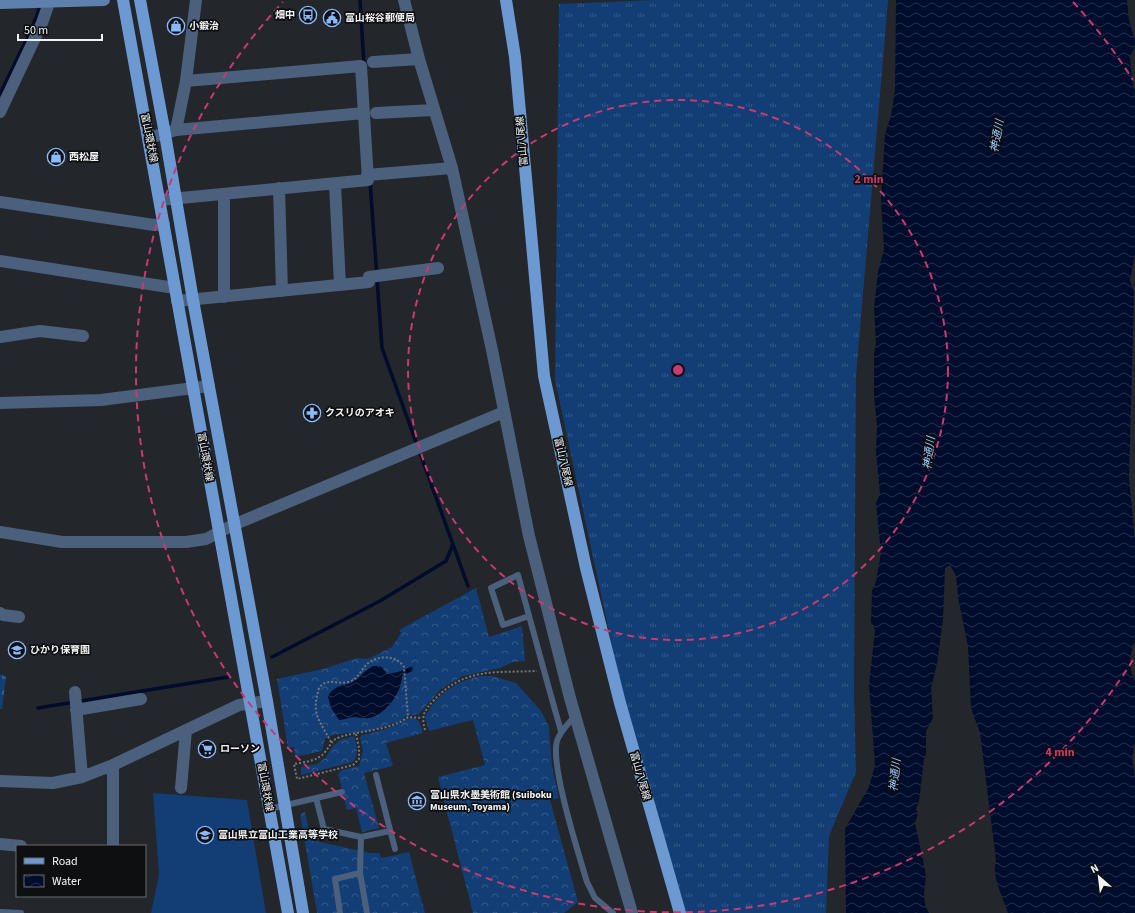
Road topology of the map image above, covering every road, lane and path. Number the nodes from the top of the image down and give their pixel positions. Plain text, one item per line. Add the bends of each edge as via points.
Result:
1 (104, 0) edge
2 (123, 0) edge
3 (140, 0) edge
4 (196, 0) edge
5 (404, 0) edge
6 (506, 0) edge
7 (49, 2) edge
8 (0, 3) edge
9 (419, 59) junction
10 (373, 62) dead end
11 (186, 81) junction
12 (434, 110) junction
13 (0, 112) edge
14 (364, 113) junction
15 (376, 114) dead end
16 (171, 132) junction
17 (149, 138) junction
18 (452, 168) junction
19 (372, 175) junction
20 (335, 184) junction
21 (279, 188) junction
22 (224, 194) junction
23 (176, 198) junction
24 (160, 200) junction
25 (0, 202) edge
26 (164, 224) junction
27 (0, 261) edge
28 (438, 268) dead end
29 (340, 285) junction
30 (175, 288) junction
31 (282, 291) junction
32 (224, 297) junction
33 (193, 300) junction
34 (177, 302) junction
35 (83, 336) dead end
36 (0, 338) edge
37 (209, 386) junction
38 (193, 388) junction
39 (0, 404) edge
40 (504, 412) junction
41 (233, 525) junction
42 (0, 532) edge
43 (219, 533) junction
44 (0, 613) edge
45 (529, 616) junction
46 (19, 617) dead end
47 (544, 670) junction
48 (141, 699) dead end
49 (267, 701) junction
50 (250, 704) junction
51 (575, 716) junction
52 (408, 717) junction
53 (422, 718) junction
54 (186, 730) junction
55 (425, 730) dead end
56 (561, 731) junction
57 (356, 734) junction
58 (331, 742) junction
59 (113, 764) junction
60 (294, 764) junction
61 (287, 765) dead end
62 (376, 775) dead end
63 (82, 777) junction
64 (297, 779) junction
65 (290, 780) dead end
66 (0, 781) edge
67 (181, 788) dead end
68 (342, 792) dead end
69 (316, 798) junction
70 (284, 806) junction
71 (269, 809) junction
72 (390, 831) junction
73 (361, 837) junction
74 (0, 844) edge
75 (113, 845) edge
76 (16, 846) edge
77 (395, 848) dead end
78 (360, 873) junction
79 (0, 912) edge
80 (21, 913) edge
81 (288, 913) edge
82 (303, 913) edge
83 (340, 913) edge
84 (367, 913) edge
85 (613, 913) edge
86 (632, 913) edge
87 (680, 913) edge

1 - 7 street
2 - 17 main road, 富山環状線
3 - 16 main road, 富山環状線
4 - 11 street
5 - 9 street
6 - 87 main road, 富山八尾線 via 515,57 544,376 586,568 618,696
7 - 8 street
7 - 13 street via 42,23
9 - 10 street
9 - 12 street
11 - 14 street via 361,66
11 - 16 street
12 - 15 street
12 - 18 street
14 - 16 street
14 - 19 street
16 - 17 street
16 - 23 main road, 富山環状線
17 - 24 main road, 富山環状線
18 - 19 street
18 - 40 street
19 - 20 street via 368,180
20 - 21 street
20 - 29 street
21 - 22 street
21 - 31 street
22 - 23 street
22 - 32 street
23 - 24 street
23 - 33 main road, 富山環状線
24 - 26 main road, 富山環状線
25 - 26 street via 154,225
26 - 30 main road, 富山環状線
27 - 30 street
28 - 29 street via 369,277 369,282
29 - 31 street
30 - 34 main road, 富山環状線
31 - 32 street
32 - 33 street
33 - 34 street
33 - 37 main road, 富山環状線
34 - 38 main road, 富山環状線
35 - 36 street via 40,331
37 - 38 street
37 - 41 main road, 富山環状線
38 - 39 street via 101,400
38 - 43 main road, 富山環状線
40 - 41 street
40 - 51 street via 529,536
41 - 43 street
41 - 49 main road, 富山環状線
42 - 43 street via 62,542 179,542 206,539
43 - 50 main road, 富山環状線
44 - 46 street
45 - 45 lane via 518,575 491,588 503,626
45 - 47 lane
47 - 53 path via 478,673 466,677 443,691 427,708
47 - 56 lane
48 - 63 street via 75,701
49 - 50 street
49 - 70 main road, 富山環状線
50 - 54 street via 239,705
50 - 71 main road, 富山環状線
51 - 56 lane
51 - 86 street
52 - 53 path
52 - 57 path via 402,722
52 - 58 path via 404,667 398,659 375,659 367,663 356,678 348,682 327,682 320,688 315,713
53 - 55 path
54 - 59 street
54 - 67 street
56 - 85 lane via 557,743 556,764 587,882 595,898
57 - 58 path via 339,737
57 - 64 path via 359,759 353,766
58 - 60 path via 326,752 320,756
59 - 63 street
59 - 75 street
60 - 61 path
60 - 64 path
62 - 72 lane
63 - 66 street via 53,783
64 - 65 path
68 - 69 lane
69 - 70 lane
69 - 73 lane via 324,829
70 - 71 lane
70 - 82 main road, 富山環状線
71 - 81 main road, 富山環状線
72 - 73 lane
72 - 77 lane
73 - 78 lane
74 - 76 street
78 - 83 lane via 335,879
78 - 84 lane
79 - 80 lane

